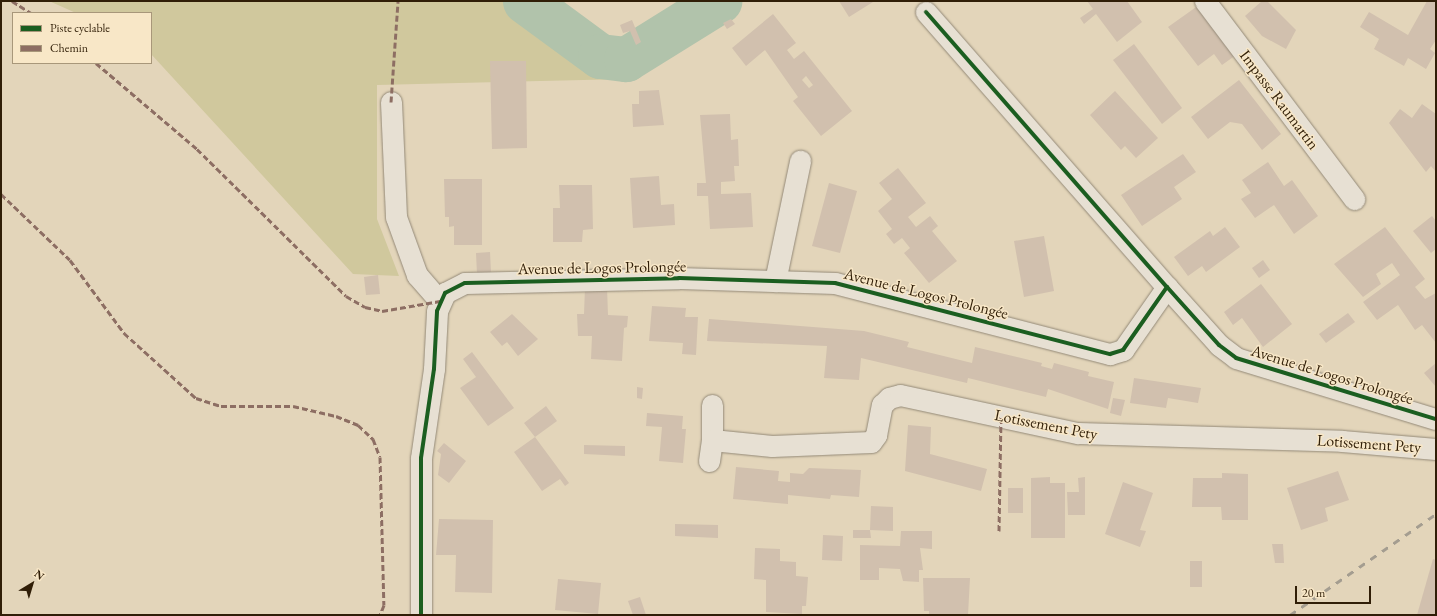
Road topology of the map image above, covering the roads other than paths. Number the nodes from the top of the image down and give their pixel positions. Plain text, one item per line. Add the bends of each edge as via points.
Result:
1 (1205, 1) edge
2 (926, 12) dead end
3 (391, 102) dead end
4 (800, 161) dead end
5 (1354, 199) dead end
6 (775, 282) junction
7 (1167, 287) junction
8 (440, 301) junction
9 (712, 405) dead end
10 (1436, 420) edge
11 (712, 440) junction
12 (1436, 449) edge
13 (709, 462) dead end
14 (421, 615) edge

1 - 5 street, Impasse Raumartin
2 - 7 street
3 - 8 street via 398,223 417,275
4 - 6 street
6 - 7 street, Avenue de Logos Prolongée via 848,286 1110,354 1123,350
6 - 8 street, Avenue de Logos Prolongée via 679,278 465,283 446,292
7 - 10 street, Avenue de Logos Prolongée via 1218,345 1236,358
8 - 14 street via 421,458
9 - 11 street
11 - 12 street, Lotissement Pety via 772,446 864,444 876,435 882,405 889,398 900,395 1078,434 1342,441
11 - 13 street

